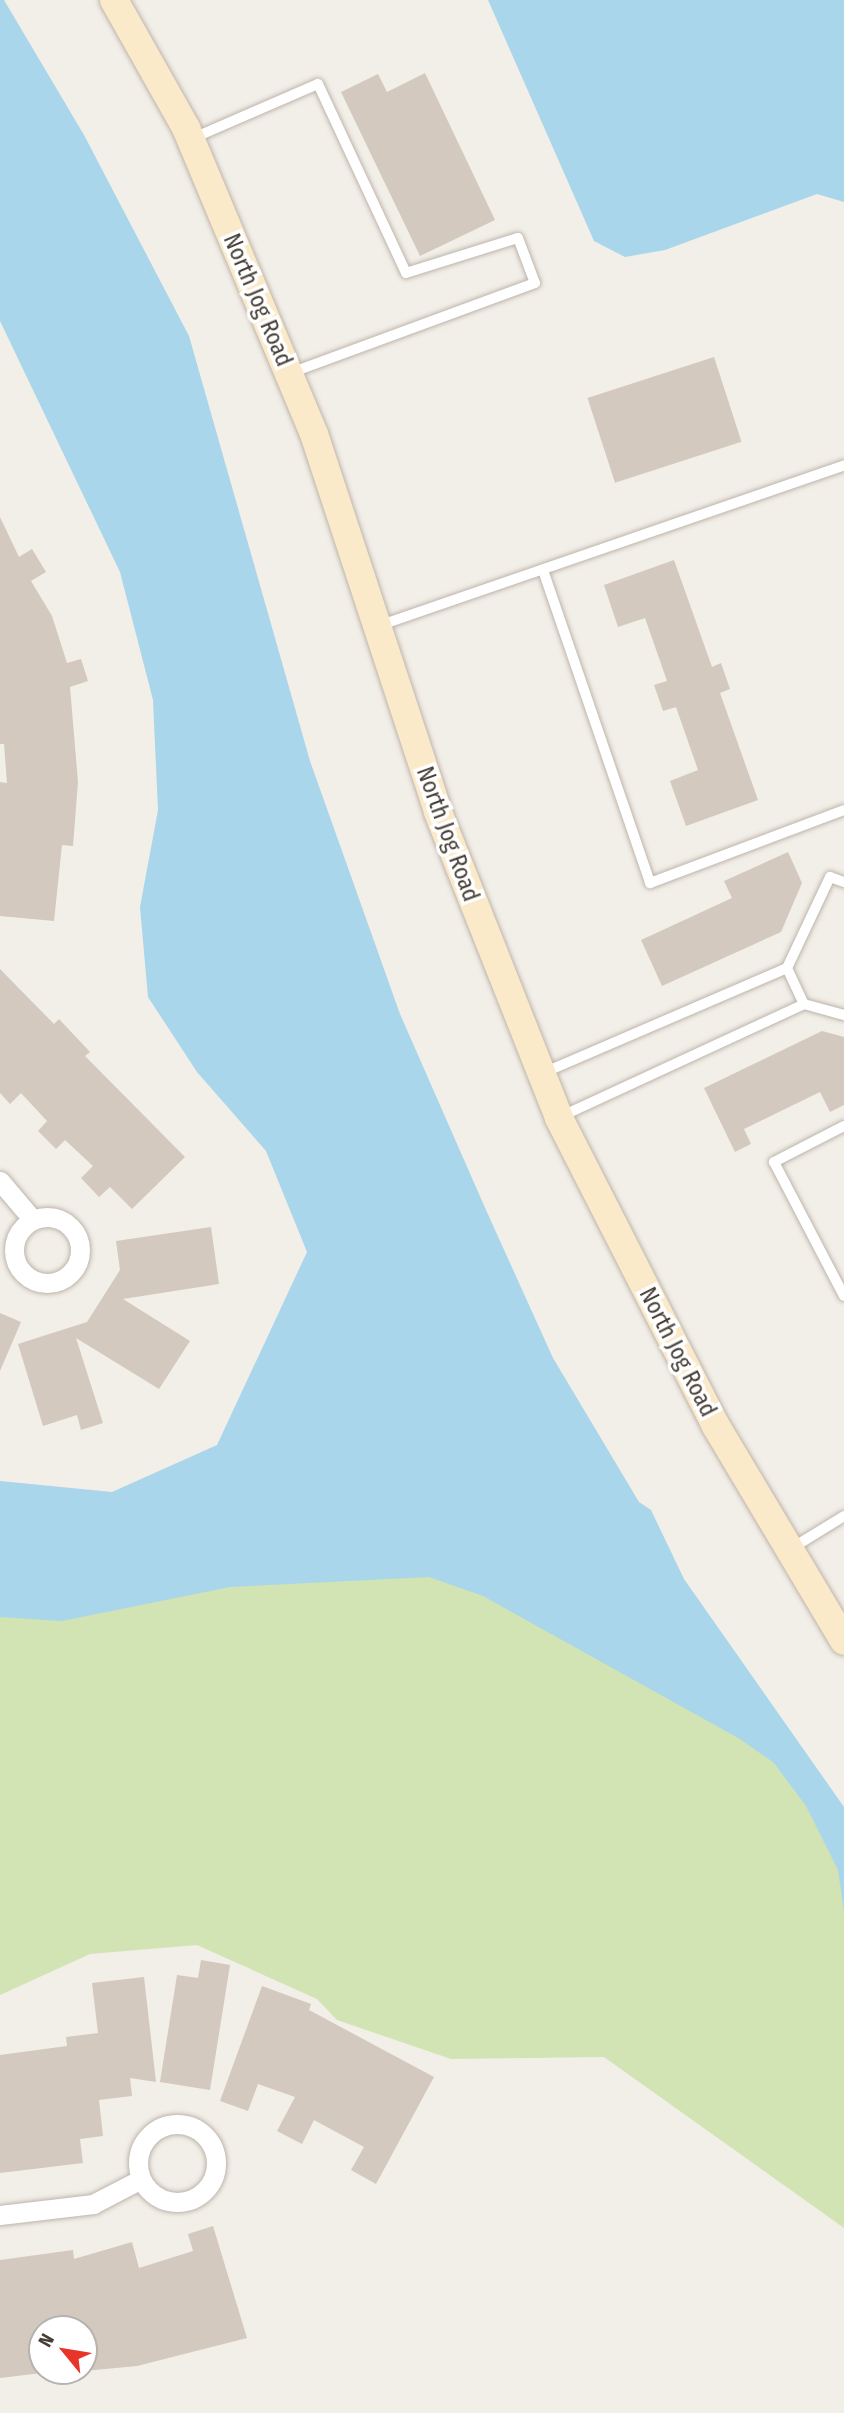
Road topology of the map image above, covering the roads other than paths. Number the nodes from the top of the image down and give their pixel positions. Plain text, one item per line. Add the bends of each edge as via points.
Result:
1 (114, 0) edge
2 (191, 139) junction
3 (289, 374) junction
4 (844, 466) edge
5 (543, 570) junction
6 (377, 627) junction
7 (844, 810) edge
8 (844, 882) edge
9 (787, 968) junction
10 (804, 1004) junction
11 (844, 1015) edge
12 (541, 1074) junction
13 (559, 1118) junction
14 (844, 1126) edge
15 (0, 1181) edge
16 (33, 1220) dead end
17 (844, 1296) edge
18 (844, 1516) edge
19 (789, 1550) junction
20 (844, 1641) edge
21 (141, 2179) junction
22 (0, 2216) edge

1 - 2 street, North Jog Road
2 - 3 street, North Jog Road
2 - 3 lane via 318,84 406,273 518,238 535,282
3 - 6 street, North Jog Road via 314,434
4 - 5 lane
5 - 6 lane
5 - 7 lane via 650,883
6 - 12 street, North Jog Road via 438,812
8 - 9 lane via 830,877
9 - 10 lane
9 - 12 lane
10 - 11 lane
10 - 13 lane
12 - 13 street, North Jog Road
13 - 19 street, North Jog Road via 716,1426
14 - 17 lane via 774,1162
15 - 16 street
18 - 19 lane
19 - 20 street, North Jog Road
21 - 21 street via 159,2198 186,2202 208,2187 214,2175 213,2148 186,2125 162,2127 143,2143 138,2167
21 - 22 street via 93,2204

